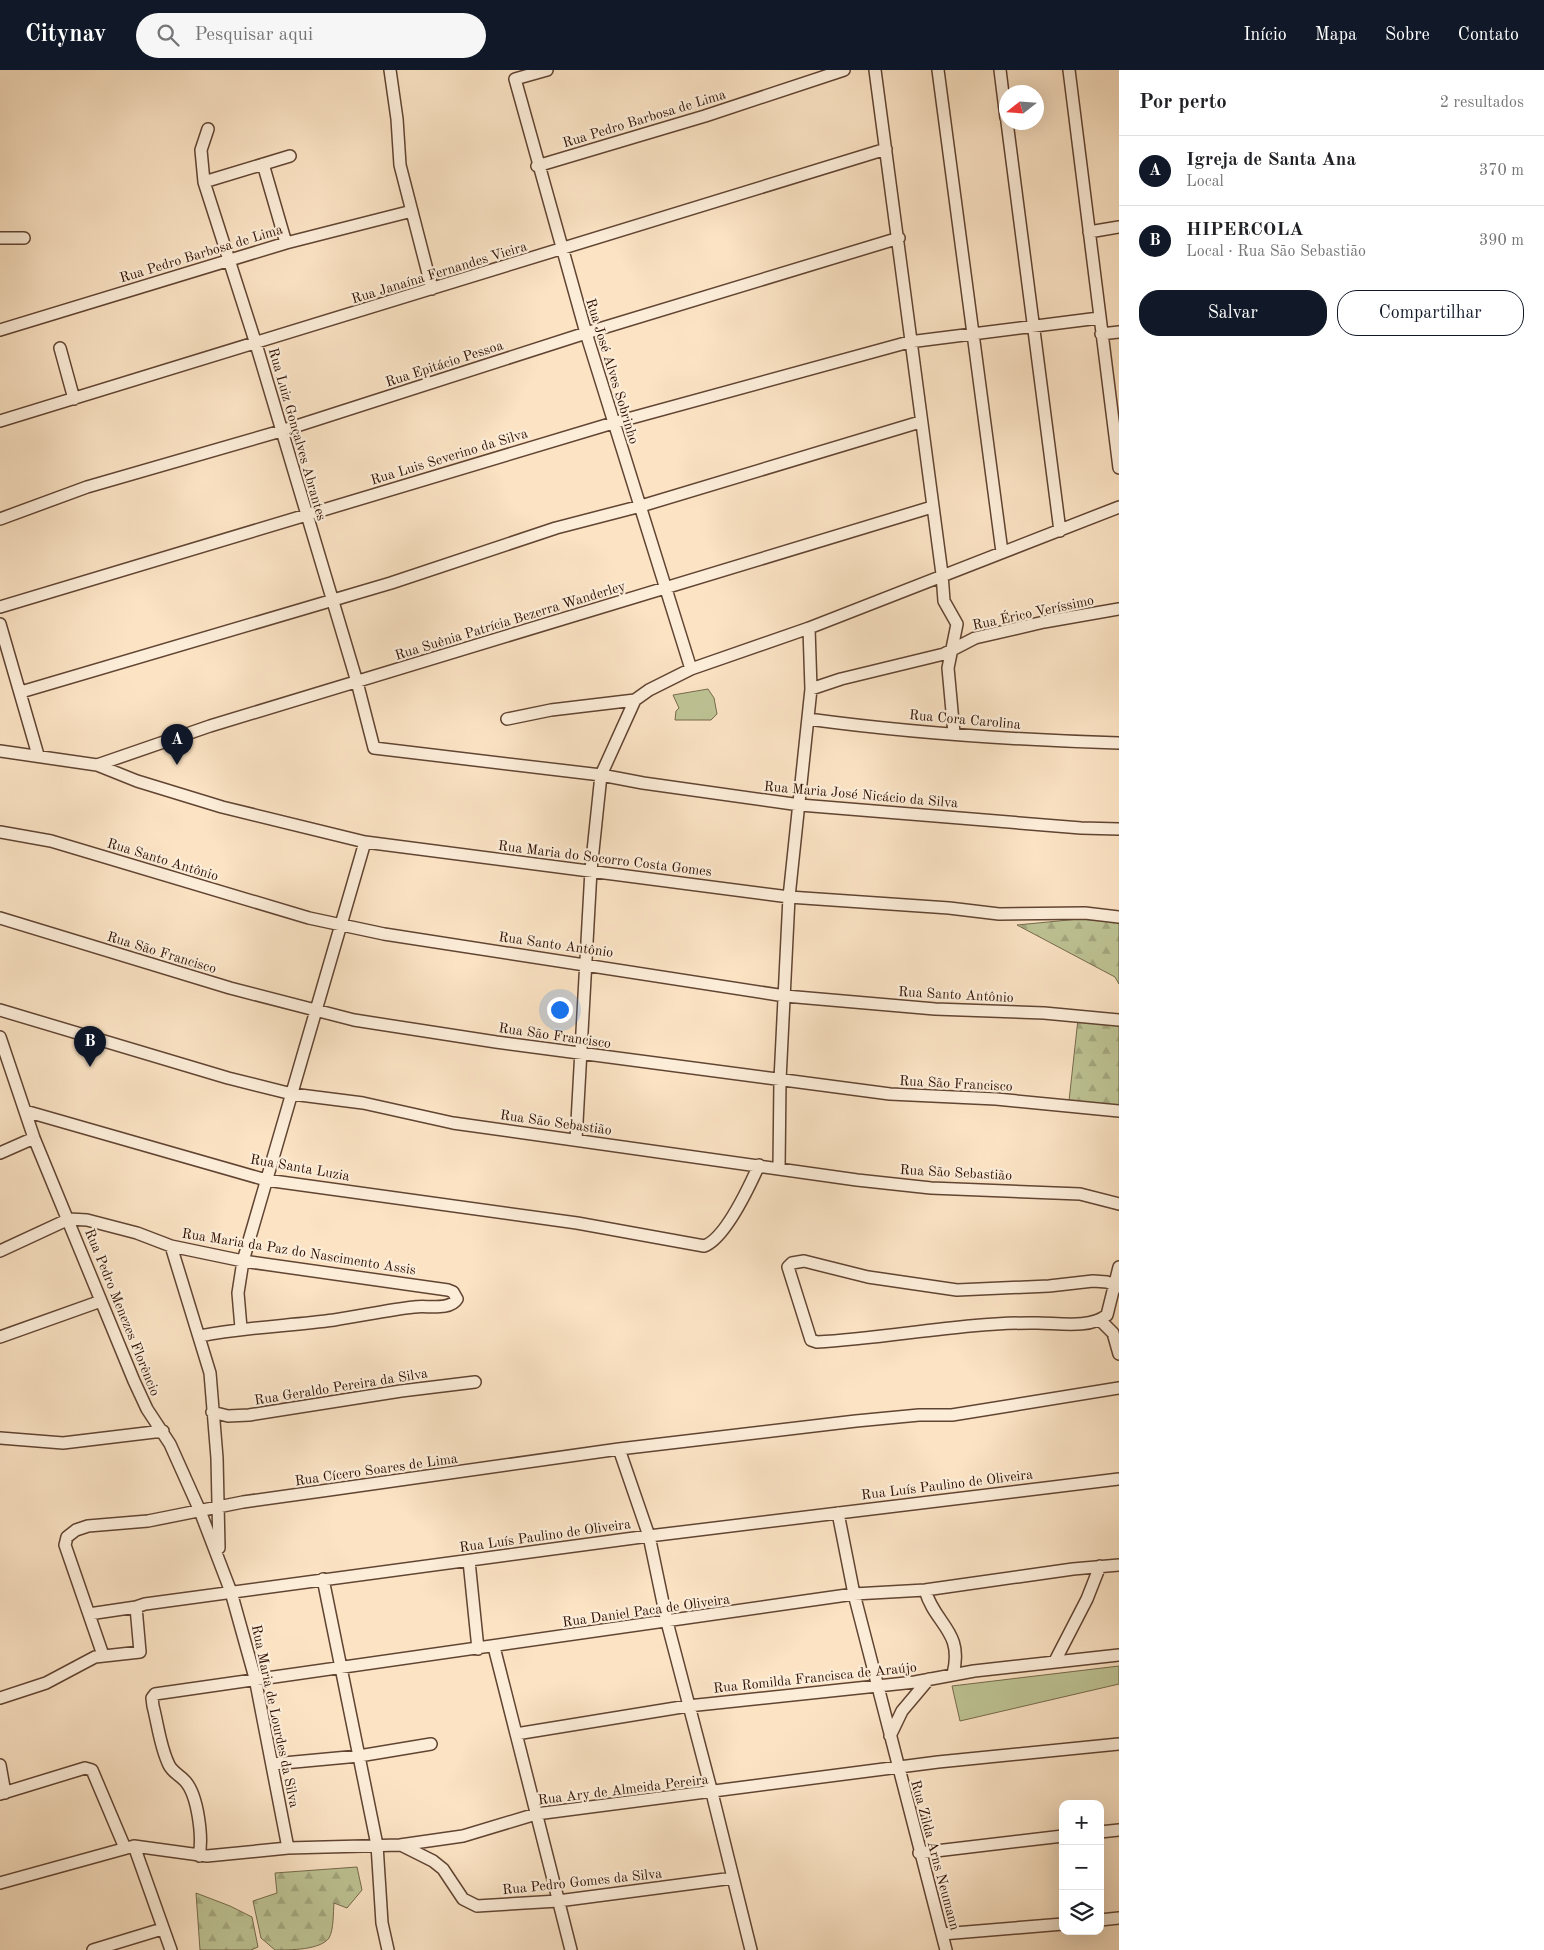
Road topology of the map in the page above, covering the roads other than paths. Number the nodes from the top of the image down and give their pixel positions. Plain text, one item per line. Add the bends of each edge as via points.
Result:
1 (390, 70) edge
2 (547, 70) edge
3 (844, 70) edge
4 (878, 70) edge
5 (938, 70) edge
6 (1000, 70) edge
7 (1069, 70) edge
8 (1002, 85) edge
9 (208, 129) dead end
10 (1008, 130) edge
11 (886, 149) junction
12 (290, 156) dead end
13 (263, 164) junction
14 (538, 166) junction
15 (204, 182) junction
16 (412, 211) junction
17 (1119, 227) edge
18 (1089, 232) junction
19 (0, 238) edge
20 (24, 238) dead end
21 (899, 238) junction
22 (286, 243) junction
23 (561, 250) junction
24 (229, 260) junction
25 (432, 289) junction
26 (1099, 318) junction
27 (1033, 326) junction
28 (0, 330) edge
29 (1119, 332) edge
30 (586, 333) junction
31 (974, 334) junction
32 (1101, 334) junction
33 (909, 342) junction
34 (256, 344) junction
35 (60, 348) dead end
36 (74, 399) junction
37 (0, 421) edge
38 (613, 422) junction
39 (920, 422) junction
40 (281, 431) junction
41 (1117, 438) edge
42 (1119, 468) edge
43 (641, 506) junction
44 (932, 507) junction
45 (1119, 507) edge
46 (306, 515) junction
47 (0, 519) edge
48 (1060, 531) junction
49 (1002, 552) junction
50 (942, 574) junction
51 (665, 589) junction
52 (333, 600) junction
53 (0, 607) edge
54 (1119, 609) edge
55 (0, 624) edge
56 (809, 628) junction
57 (951, 652) junction
58 (691, 669) junction
59 (357, 682) junction
60 (811, 689) junction
61 (21, 692) junction
62 (635, 700) junction
63 (507, 719) dead end
64 (808, 719) junction
65 (954, 733) junction
66 (1119, 743) edge
67 (374, 748) joint
68 (0, 751) edge
69 (38, 755) junction
70 (97, 765) junction
71 (601, 775) junction
72 (800, 805) junction
73 (1119, 829) edge
74 (0, 832) edge
75 (365, 842) junction
76 (591, 870) junction
77 (790, 897) junction
78 (1119, 917) edge
79 (0, 918) edge
80 (341, 926) junction
81 (586, 963) junction
82 (785, 996) junction
83 (0, 1010) edge
84 (317, 1012) junction
85 (1119, 1020) edge
86 (0, 1037) edge
87 (582, 1054) junction
88 (3, 1058) edge
89 (780, 1080) junction
90 (292, 1094) junction
91 (25, 1111) junction
92 (1119, 1111) edge
93 (34, 1138) junction
94 (576, 1140) junction
95 (0, 1153) edge
96 (759, 1165) junction
97 (780, 1169) junction
98 (266, 1180) junction
99 (1119, 1204) edge
100 (69, 1220) junction
101 (171, 1246) junction
102 (0, 1251) edge
103 (243, 1260) junction
104 (1119, 1267) edge
105 (1117, 1285) edge
106 (101, 1301) junction
107 (1100, 1320) junction
108 (240, 1328) junction
109 (200, 1336) junction
110 (0, 1337) edge
111 (1119, 1354) edge
112 (475, 1382) dead end
113 (1119, 1388) edge
114 (212, 1412) junction
115 (163, 1431) junction
116 (0, 1438) edge
117 (620, 1449) junction
118 (1119, 1479) edge
119 (218, 1508) junction
120 (200, 1511) junction
121 (838, 1513) junction
122 (649, 1536) junction
123 (219, 1558) junction
124 (469, 1561) junction
125 (1119, 1565) edge
126 (1100, 1566) junction
127 (324, 1579) junction
128 (925, 1590) junction
129 (231, 1592) junction
130 (854, 1594) junction
131 (136, 1606) junction
132 (89, 1614) junction
133 (667, 1622) junction
134 (494, 1647) junction
135 (478, 1649) junction
136 (103, 1655) junction
137 (1119, 1655) edge
138 (1055, 1661) junction
139 (340, 1668) junction
140 (953, 1674) junction
141 (255, 1678) junction
142 (929, 1679) junction
143 (877, 1684) junction
144 (0, 1698) edge
145 (688, 1706) junction
146 (516, 1734) junction
147 (890, 1736) junction
148 (431, 1744) dead end
149 (1119, 1744) edge
150 (359, 1756) junction
151 (273, 1764) junction
152 (0, 1765) edge
153 (897, 1768) junction
154 (3, 1793) edge
155 (712, 1793) junction
156 (536, 1814) junction
157 (1119, 1830) edge
158 (1104, 1832) edge
159 (1059, 1836) edge
160 (378, 1845) junction
161 (400, 1845) junction
162 (129, 1847) junction
163 (288, 1848) junction
164 (919, 1853) junction
165 (199, 1856) junction
166 (733, 1878) junction
167 (0, 1883) edge
168 (558, 1901) junction
169 (1119, 1918) edge
170 (1104, 1920) edge
171 (1059, 1924) edge
172 (162, 1929) junction
173 (942, 1934) junction
174 (93, 1950) edge
175 (171, 1950) edge
176 (388, 1950) edge
177 (571, 1950) edge
178 (751, 1950) edge
179 (946, 1950) edge

1 - 16 street via 400,165
2 - 14 street, Rua José Alves Sobrinho via 515,79
3 - 14 street, Rua Pedro Barbosa de Lima
4 - 11 street
5 - 31 street
6 - 8 street
7 - 18 street
9 - 15 street, Rua Luiz Gonçalves Abrantes via 201,150
10 - 27 street
11 - 21 street
11 - 23 street, Rua Janaína Fernandes Vieira
12 - 13 street
13 - 15 street
13 - 22 street
14 - 23 street, Rua José Alves Sobrinho
15 - 24 street, Rua Luiz Gonçalves Abrantes
16 - 22 street, Rua Pedro Barbosa de Lima
16 - 25 street
17 - 18 street
18 - 26 street
19 - 20 street
21 - 30 street, Rua Epitácio Pessoa
21 - 33 street
22 - 24 street, Rua Pedro Barbosa de Lima
23 - 25 street, Rua Janaína Fernandes Vieira
23 - 30 street, Rua José Alves Sobrinho
24 - 28 street, Rua Pedro Barbosa de Lima
24 - 34 street, Rua Luiz Gonçalves Abrantes
25 - 34 street, Rua Janaína Fernandes Vieira
26 - 27 street, Rua Luis Severino da Silva
26 - 32 street
27 - 31 street, Rua Luis Severino da Silva
27 - 48 street
29 - 32 street
30 - 38 street, Rua José Alves Sobrinho
30 - 40 street, Rua Epitácio Pessoa
31 - 33 street, Rua Luis Severino da Silva
31 - 49 street
32 - 41 street
33 - 38 street, Rua Luis Severino da Silva
33 - 39 street
34 - 36 street, Rua Janaína Fernandes Vieira
34 - 40 street, Rua Luiz Gonçalves Abrantes
35 - 36 street
36 - 37 street, Rua Janaína Fernandes Vieira
38 - 43 street, Rua José Alves Sobrinho
38 - 46 street, Rua Luis Severino da Silva
39 - 43 street
39 - 44 street
40 - 46 street, Rua Luiz Gonçalves Abrantes
40 - 47 street, Rua Epitácio Pessoa via 71,492
41 - 42 street
43 - 51 street, Rua José Alves Sobrinho
43 - 52 street via 556,528
44 - 50 street
44 - 51 street, Rua Suênia Patrícia Bezerra Wanderley
45 - 48 street
46 - 52 street, Rua Luiz Gonçalves Abrantes
46 - 53 street, Rua Luis Severino da Silva
48 - 49 street
49 - 50 street
50 - 56 street
50 - 57 street via 944,601 957,624
51 - 58 street, Rua José Alves Sobrinho
51 - 59 street, Rua Suênia Patrícia Bezerra Wanderley
52 - 59 street, Rua Luiz Gonçalves Abrantes
52 - 61 street
54 - 57 street, Rua Érico Veríssimo via 975,638
55 - 61 street
56 - 58 street
56 - 60 street
57 - 60 street, Rua Érico Veríssimo
57 - 65 street via 948,668
58 - 62 street
59 - 67 street, Rua Luiz Gonçalves Abrantes
59 - 70 street, Rua Suênia Patrícia Bezerra Wanderley via 142,748
60 - 64 street
61 - 69 street
62 - 63 street
62 - 71 street
64 - 65 street, Rua Cora Carolina
64 - 72 street
65 - 66 street, Rua Cora Carolina
67 - 71 street, Rua Maria José Nicácio da Silva
68 - 69 street, Rua Maria do Socorro Costa Gomes
69 - 70 street, Rua Maria do Socorro Costa Gomes
70 - 75 street, Rua Maria do Socorro Costa Gomes via 222,807
71 - 72 street, Rua Maria José Nicácio da Silva
71 - 76 street
72 - 73 street, Rua Maria José Nicácio da Silva
72 - 77 street
74 - 80 street, Rua Santo Antônio via 51,841
75 - 76 street, Rua Maria do Socorro Costa Gomes
75 - 80 street
76 - 77 street, Rua Maria do Socorro Costa Gomes
76 - 81 street
77 - 78 street, Rua Maria do Socorro Costa Gomes via 999,914 1085,913
77 - 82 street
79 - 84 street, Rua São Francisco
80 - 81 street, Rua Santo Antônio
80 - 84 street
81 - 82 street, Rua Santo Antônio
81 - 87 street
82 - 85 street, Rua Santo Antônio
82 - 89 street
83 - 90 street, Rua São Sebastião
84 - 87 street, Rua São Francisco
84 - 90 street
86 - 88 street, Rua Pedro Menezes Florêncio
87 - 89 street, Rua São Francisco
87 - 94 street
88 - 91 street, Rua Pedro Menezes Florêncio
89 - 92 street, Rua São Francisco via 890,1094 996,1099
89 - 97 street
90 - 94 street, Rua São Sebastião
90 - 98 street
91 - 93 street, Rua Pedro Menezes Florêncio
91 - 98 street, Rua Santa Luzia
93 - 95 street
93 - 100 street, Rua Pedro Menezes Florêncio
94 - 96 street, Rua São Sebastião
96 - 97 street, Rua São Sebastião
96 - 98 street, Rua Santa Luzia via 718,1236 704,1246 578,1223
97 - 99 street, Rua São Sebastião via 931,1188 1080,1194
98 - 103 street
100 - 101 street, Rua Maria da Paz do Nascimento Assis via 88,1220 114,1226
100 - 102 street
100 - 106 street, Rua Pedro Menezes Florêncio
101 - 103 street, Rua Maria da Paz do Nascimento Assis
101 - 109 street
103 - 108 street via 238,1302
103 - 108 street, Rua Maria da Paz do Nascimento Assis via 448,1290 456,1296 453,1304 382,1310 336,1320
104 - 105 street
105 - 107 street via 1107,1315
105 - 107 street via 1093,1281 957,1290 868,1277 804,1261 788,1267 805,1324 814,1342 862,1340 1009,1322 1086,1323
106 - 110 street
106 - 115 street, Rua Pedro Menezes Florêncio via 147,1409
107 - 111 street via 1114,1333
108 - 109 street
109 - 114 street via 210,1374
112 - 114 street, Rua Geraldo Pereira da Silva via 249,1415
113 - 117 street, Rua Cícero Soares de Lima via 952,1414
114 - 119 street
115 - 116 street via 63,1443
115 - 120 street, Rua Pedro Menezes Florêncio
117 - 119 street, Rua Cícero Soares de Lima
117 - 122 street
118 - 121 street, Rua Luís Paulino de Oliveira
119 - 120 street, Rua Cícero Soares de Lima
119 - 123 street
120 - 123 street, Rua Pedro Menezes Florêncio
120 - 132 street, Rua Cícero Soares de Lima via 136,1523 88,1526 70,1533 65,1546
121 - 122 street, Rua Luís Paulino de Oliveira
121 - 130 street, Rua Zilda Arns Neumann
122 - 124 street, Rua Luís Paulino de Oliveira
122 - 133 street
123 - 129 street, Rua Pedro Menezes Florêncio
124 - 127 street, Rua Luís Paulino de Oliveira
124 - 135 street
125 - 126 street, Rua Daniel Paca de Oliveira
126 - 128 street, Rua Daniel Paca de Oliveira
126 - 138 street via 1087,1600
127 - 129 street, Rua Luís Paulino de Oliveira
127 - 139 street
128 - 130 street, Rua Daniel Paca de Oliveira
128 - 140 street via 930,1605 953,1638 957,1658
129 - 131 street, Rua Luís Paulino de Oliveira
129 - 141 street, Rua Maria de Lourdes da Silva
130 - 133 street, Rua Daniel Paca de Oliveira
130 - 143 street, Rua Zilda Arns Neumann
131 - 132 street, Rua Luís Paulino de Oliveira
131 - 136 street via 140,1652
132 - 136 street, Rua Cícero Soares de Lima
133 - 134 street, Rua Daniel Paca de Oliveira
133 - 145 street
134 - 135 street, Rua Daniel Paca de Oliveira
134 - 146 street
135 - 139 street, Rua Daniel Paca de Oliveira
136 - 144 street via 32,1688
137 - 138 street, Rua Romilda Francisca de Araújo
138 - 140 street, Rua Romilda Francisca de Araújo
139 - 141 street, Rua Daniel Paca de Oliveira
139 - 150 street
140 - 142 street, Rua Romilda Francisca de Araújo
141 - 151 street, Rua Maria de Lourdes da Silva
141 - 165 street, Rua Daniel Paca de Oliveira via 155,1694 152,1700 167,1760 193,1796 202,1836
142 - 143 street, Rua Romilda Francisca de Araújo
142 - 147 street via 902,1711
143 - 145 street, Rua Romilda Francisca de Araújo
143 - 147 street, Rua Zilda Arns Neumann
145 - 146 street, Rua Romilda Francisca de Araújo
145 - 155 street
146 - 156 street
147 - 153 street, Rua Zilda Arns Neumann
148 - 150 street
149 - 153 street, Rua Ary de Almeida Pereira
150 - 151 street
150 - 160 street
151 - 163 street, Rua Maria de Lourdes da Silva
152 - 154 street
153 - 155 street, Rua Ary de Almeida Pereira
153 - 164 street, Rua Zilda Arns Neumann
154 - 162 street via 85,1768 92,1770
155 - 156 street, Rua Ary de Almeida Pereira
155 - 166 street
156 - 161 street, Rua Ary de Almeida Pereira via 464,1836
156 - 168 street
157 - 158 street
159 - 164 street
160 - 161 street, Rua Ary de Almeida Pereira
160 - 163 street, Rua Ary de Almeida Pereira
160 - 176 street via 381,1912
161 - 168 street, Rua Pedro Gomes da Silva via 443,1869 463,1899 472,1905
162 - 165 street, Rua Ary de Almeida Pereira
162 - 167 street
162 - 172 street
163 - 165 street, Rua Ary de Almeida Pereira
164 - 173 street, Rua Zilda Arns Neumann
166 - 168 street, Rua Pedro Gomes da Silva
166 - 178 street
168 - 177 street
169 - 170 street
171 - 173 street
172 - 174 street
172 - 175 street
173 - 179 street, Rua Zilda Arns Neumann

